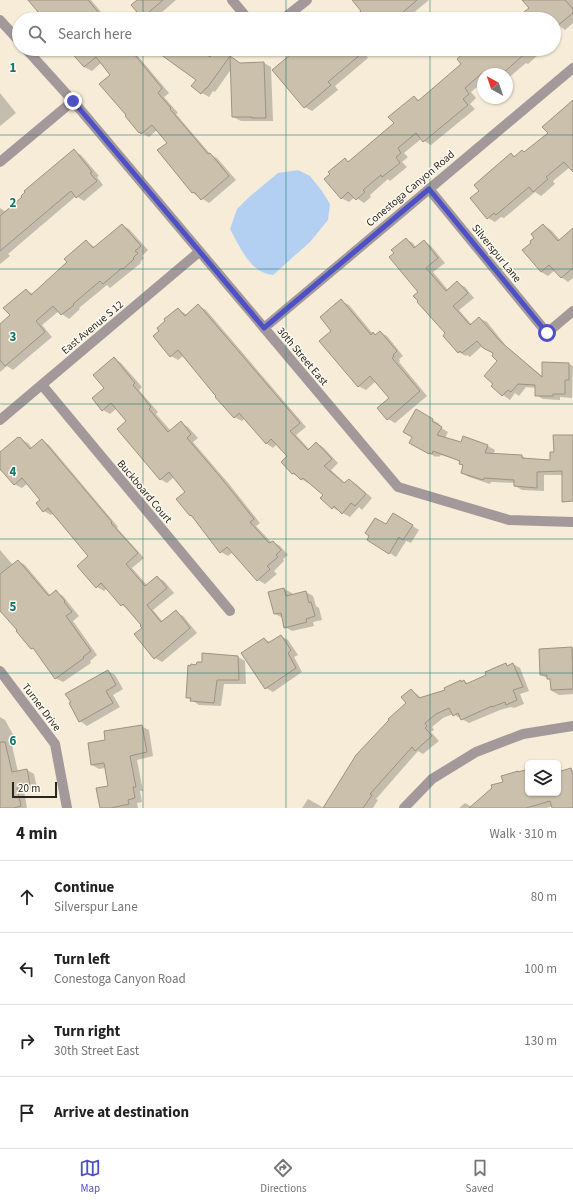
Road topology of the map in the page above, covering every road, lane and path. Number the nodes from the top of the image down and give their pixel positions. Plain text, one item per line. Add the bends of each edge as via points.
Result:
1 (232, 0) edge
2 (307, 0) edge
3 (242, 12) edge
4 (292, 12) edge
5 (0, 20) edge
6 (12, 33) edge
7 (32, 56) edge
8 (573, 68) edge
9 (73, 101) junction
10 (0, 162) edge
11 (429, 189) junction
12 (199, 252) junction
13 (573, 312) edge
14 (264, 328) junction
15 (42, 385) junction
16 (0, 420) edge
17 (573, 522) edge
18 (230, 612) dead end
19 (0, 671) edge
20 (573, 726) edge
21 (67, 808) edge
22 (404, 808) edge

1 - 3 street
2 - 4 street
5 - 6 street
7 - 9 street, 30th Street East
8 - 11 street, Conestoga Canyon Road
9 - 10 street
9 - 12 street, 30th Street East
11 - 13 street, Silverspur Lane via 547,333
11 - 14 street, Conestoga Canyon Road
12 - 14 street, 30th Street East
12 - 15 street, East Avenue S 12
14 - 17 street, 30th Street East via 398,487 509,520
15 - 16 street, East Avenue S 12
15 - 18 street, Buckboard Court
19 - 21 street, Turner Drive via 55,744
20 - 22 street via 523,734 476,752 432,779

